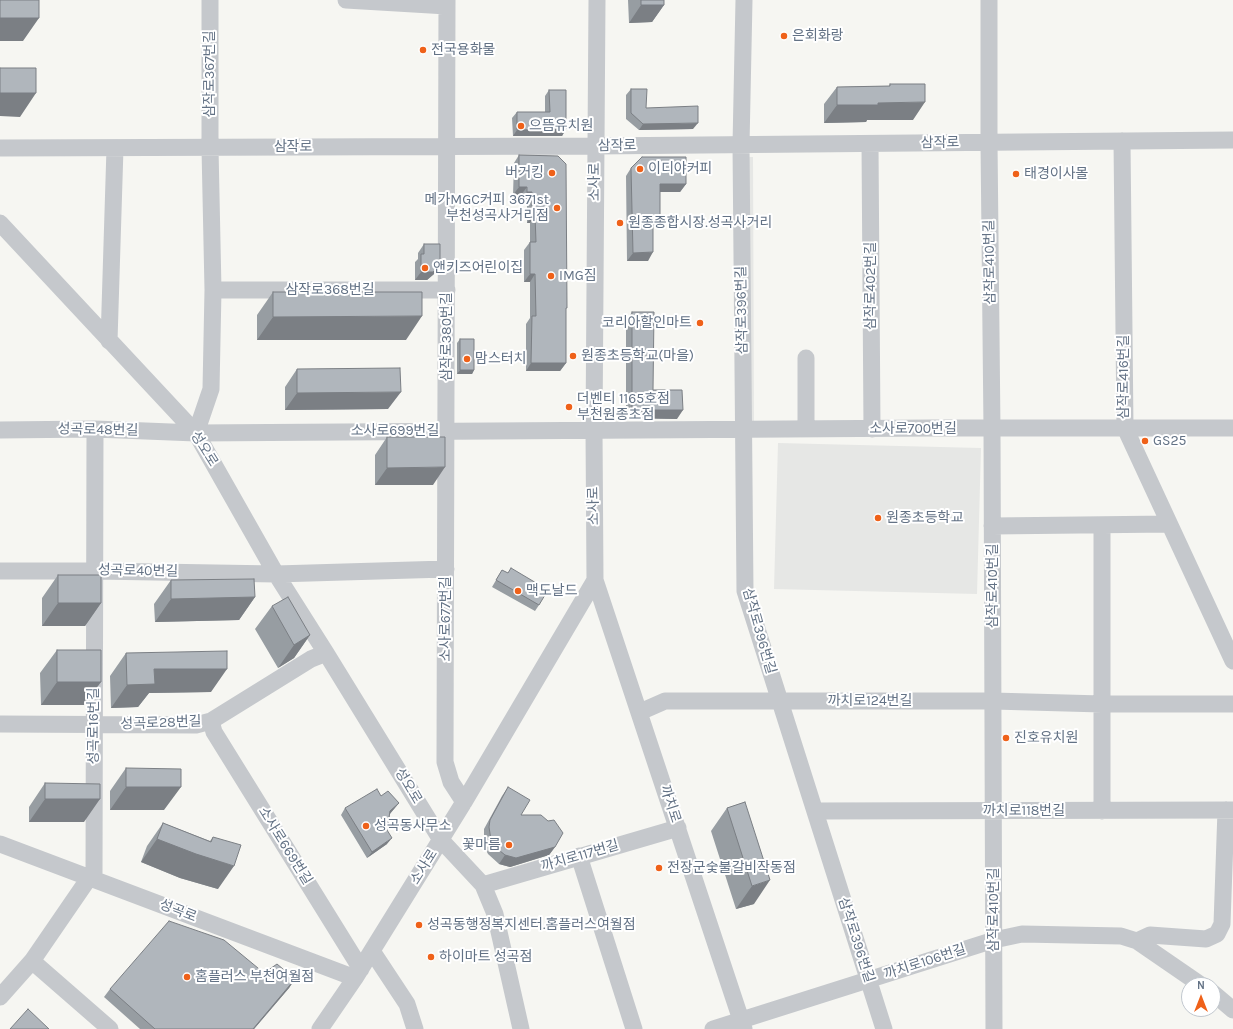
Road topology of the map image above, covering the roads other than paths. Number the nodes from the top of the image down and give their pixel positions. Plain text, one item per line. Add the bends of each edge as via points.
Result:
1 (210, 0) edge
2 (346, 0) edge
3 (597, 0) edge
4 (744, 0) edge
5 (989, 0) edge
6 (447, 3) edge
7 (1233, 140) edge
8 (1122, 141) junction
9 (989, 142) junction
10 (870, 144) junction
11 (740, 145) junction
12 (595, 146) junction
13 (447, 147) junction
14 (0, 148) edge
15 (115, 148) junction
16 (210, 148) junction
17 (0, 223) edge
18 (213, 290) junction
19 (447, 290) junction
20 (109, 341) junction
21 (806, 358) dead end
22 (1124, 428) junction
23 (1233, 428) edge
24 (96, 429) junction
25 (806, 429) junction
26 (872, 429) junction
27 (992, 429) junction
28 (0, 430) edge
29 (594, 430) junction
30 (744, 430) junction
31 (447, 431) junction
32 (196, 433) junction
33 (1169, 524) junction
34 (1102, 525) junction
35 (992, 526) junction
36 (446, 570) junction
37 (0, 571) edge
38 (95, 571) junction
39 (276, 574) junction
40 (595, 580) junction
41 (326, 653) junction
42 (1233, 662) edge
43 (780, 701) junction
44 (993, 701) junction
45 (1102, 704) junction
46 (1233, 704) edge
47 (640, 712) junction
48 (211, 722) junction
49 (0, 724) edge
50 (94, 725) junction
51 (464, 802) junction
52 (1102, 810) junction
53 (1230, 810) edge
54 (815, 811) junction
55 (994, 811) junction
56 (678, 828) junction
57 (440, 840) junction
58 (0, 844) edge
59 (579, 856) junction
60 (92, 879) junction
61 (483, 885) junction
62 (994, 940) junction
63 (1137, 941) junction
64 (372, 951) junction
65 (32, 961) junction
66 (358, 974) junction
67 (1189, 977) edge
68 (868, 980) junction
69 (0, 997) edge
70 (1221, 1000) edge
71 (1233, 1010) edge
72 (743, 1025) edge
73 (110, 1029) edge
74 (320, 1029) edge
75 (415, 1029) edge
76 (521, 1029) edge
77 (634, 1029) edge
78 (713, 1029) edge
79 (884, 1029) edge
80 (994, 1029) edge

1 - 16 street, 삼작로367번길
2 - 6 street
3 - 12 street, 소사로
4 - 11 street, 삼작로396번길
5 - 9 street, 삼작로410번길
6 - 13 street, 삼작로380번길
7 - 8 street, 삼작로
8 - 9 street, 삼작로
8 - 22 street, 삼작로416번길
9 - 10 street, 삼작로
9 - 27 street, 삼작로410번길
10 - 11 street, 삼작로
10 - 26 street, 삼작로402번길
11 - 12 street, 삼작로
11 - 30 street, 삼작로396번길
12 - 13 street, 삼작로
12 - 29 street, 소사로
13 - 16 street, 삼작로
13 - 19 street, 삼작로380번길
14 - 15 street, 삼작로
15 - 16 street, 삼작로
15 - 20 street
16 - 18 street
17 - 20 street, 성오로
18 - 19 street, 삼작로368번길
18 - 32 street via 211,389
19 - 31 street, 삼작로380번길
20 - 32 street, 성오로
21 - 25 street
22 - 23 street, 소사로700번길
22 - 27 street, 소사로700번길
22 - 33 street, 삼작로416번길
24 - 28 street, 성곡로48번길
24 - 32 street, 성곡로48번길
24 - 38 street, 성곡로16번길
25 - 26 street, 소사로700번길
25 - 30 street, 소사로700번길
26 - 27 street, 소사로700번길
27 - 35 street, 삼작로410번길
29 - 30 street, 소사로700번길
29 - 31 street, 소사로699번길
29 - 40 street, 소사로
30 - 43 street, 삼작로396번길 via 745,591
31 - 32 street, 소사로699번길
31 - 36 street, 소사로677번길
32 - 39 street, 성오로
33 - 34 street
33 - 42 street, 삼작로416번길
34 - 35 street
34 - 45 street
35 - 44 street, 삼작로410번길
36 - 39 street
36 - 51 street, 소사로677번길 via 445,762 451,782
37 - 38 street, 성곡로40번길
38 - 39 street, 성곡로40번길
38 - 50 street, 성곡로16번길
39 - 41 street, 성오로
40 - 47 street, 까치로
40 - 51 street, 소사로
41 - 48 street, 성곡로28번길 via 311,659
41 - 57 street, 성오로
43 - 44 street, 까치로124번길
43 - 47 street, 까치로124번길 via 665,701
43 - 54 street, 삼작로396번길
44 - 45 street, 까치로124번길
44 - 55 street, 삼작로410번길
45 - 46 street, 까치로124번길
45 - 52 street
47 - 56 street, 까치로
48 - 50 street, 성곡로28번길 via 196,725
48 - 66 street, 소사로669번길 via 214,732
49 - 50 street, 성곡로28번길
50 - 60 street, 성곡로16번길
51 - 57 street, 소사로
52 - 53 street, 까치로118번길
52 - 55 street, 까치로118번길
53 - 63 street via 1222,924 1217,934 1206,939 1150,935
54 - 55 street, 까치로118번길
54 - 68 street, 삼작로396번길
55 - 62 street, 삼작로410번길
56 - 59 street, 까치로117번길
56 - 72 street, 까치로
57 - 61 street, 성오로
57 - 64 street, 소사로
58 - 60 street, 성곡로
59 - 61 street, 까치로117번길
59 - 77 street
60 - 65 street
60 - 66 street, 성곡로
61 - 76 street, 성오로 via 495,914
62 - 63 street, 까치로106번길 via 1022,934 1122,936
62 - 68 street, 까치로106번길
62 - 80 street, 삼작로410번길
63 - 67 street, 까치로106번길
64 - 66 street, 소사로
64 - 75 street via 408,1004
65 - 69 street
65 - 73 street
66 - 74 street, 소사로
68 - 72 street, 까치로106번길
68 - 79 street, 삼작로396번길
70 - 71 street
72 - 78 street, 까치로106번길

